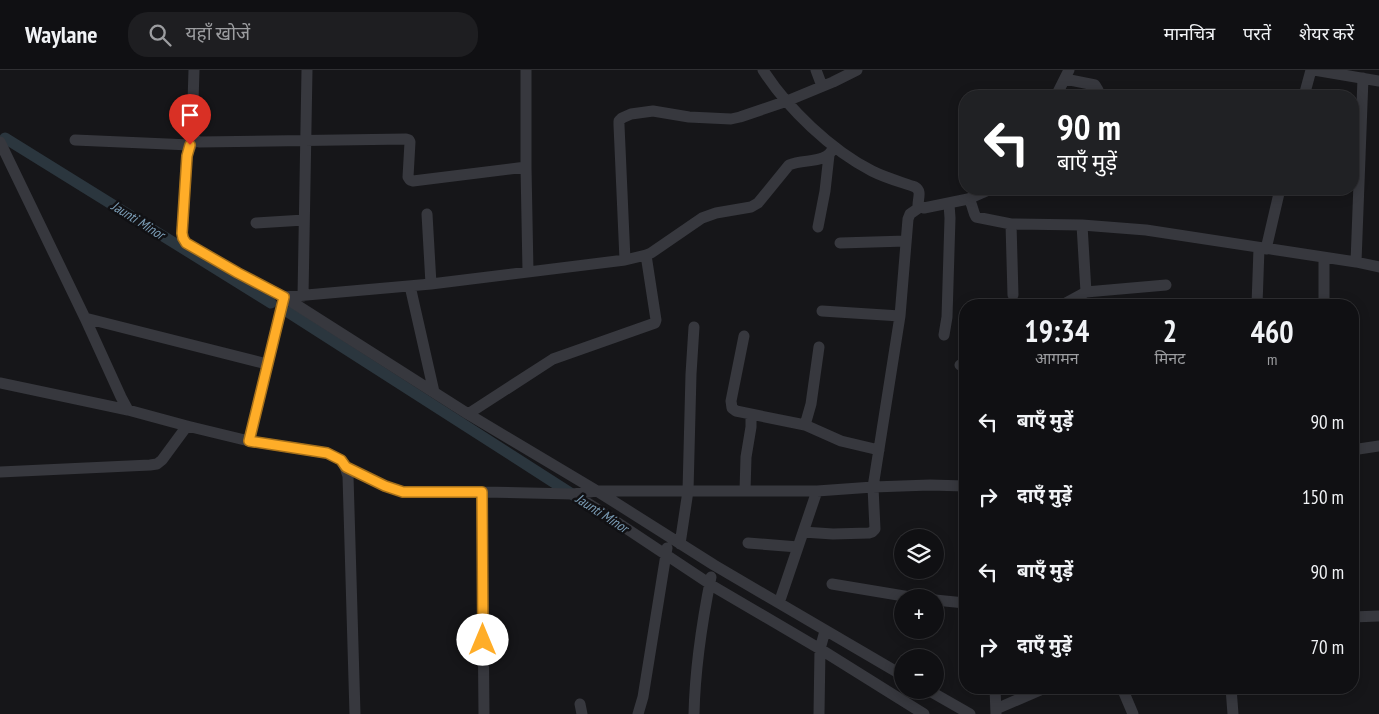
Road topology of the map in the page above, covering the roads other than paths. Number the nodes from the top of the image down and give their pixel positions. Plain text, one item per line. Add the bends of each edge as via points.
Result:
1 (194, 70) edge
2 (307, 70) edge
3 (526, 70) edge
4 (763, 70) edge
5 (816, 70) edge
6 (857, 70) edge
7 (1312, 70) edge
8 (1067, 74) edge
9 (1363, 78) junction
10 (1379, 81) edge
11 (822, 86) junction
12 (1059, 90) edge
13 (1098, 90) edge
14 (1306, 90) edge
15 (787, 101) junction
16 (75, 140) dead end
17 (306, 140) junction
18 (0, 142) edge
19 (192, 142) junction
20 (832, 151) junction
21 (526, 167) junction
22 (1359, 183) edge
23 (977, 195) edge
24 (1278, 195) edge
25 (1359, 195) edge
26 (968, 199) junction
27 (949, 204) junction
28 (920, 207) junction
29 (427, 214) dead end
30 (304, 220) junction
31 (256, 223) dead end
32 (1011, 224) junction
33 (1082, 226) junction
34 (818, 227) dead end
35 (906, 241) junction
36 (840, 243) dead end
37 (1262, 249) junction
38 (646, 255) junction
39 (1324, 258) junction
40 (625, 260) junction
41 (1356, 262) junction
42 (1379, 268) edge
43 (528, 272) junction
44 (431, 284) junction
45 (1166, 285) dead end
46 (410, 286) junction
47 (1086, 292) junction
48 (1013, 295) dead end
49 (303, 296) junction
50 (284, 297) junction
51 (1073, 299) edge
52 (1258, 299) edge
53 (1324, 299) edge
54 (822, 311) dead end
55 (900, 316) junction
56 (85, 318) junction
57 (694, 326) dead end
58 (944, 335) dead end
59 (744, 336) dead end
60 (819, 347) dead end
61 (267, 364) junction
62 (0, 383) edge
63 (434, 392) junction
64 (128, 410) junction
65 (468, 414) junction
66 (751, 415) junction
67 (805, 425) junction
68 (187, 426) junction
69 (249, 441) junction
70 (1379, 446) edge
71 (1359, 449) edge
72 (879, 450) junction
73 (346, 467) junction
74 (0, 472) edge
75 (959, 486) edge
76 (873, 487) junction
77 (688, 490) junction
78 (745, 491) junction
79 (817, 491) junction
80 (482, 492) junction
81 (584, 493) junction
82 (803, 532) junction
83 (748, 543) dead end
84 (670, 546) junction
85 (798, 547) junction
86 (712, 574) junction
87 (832, 584) dead end
88 (894, 594) edge
89 (944, 601) edge
90 (959, 602) edge
91 (779, 603) junction
92 (1379, 616) edge
93 (1359, 617) edge
94 (823, 640) junction
95 (894, 671) edge
96 (995, 694) edge
97 (1033, 694) edge
98 (1125, 694) edge
99 (1231, 694) edge
100 (944, 699) edge
101 (996, 712) edge
102 (355, 714) edge
103 (484, 714) edge
104 (638, 714) edge
105 (694, 714) edge
106 (819, 714) edge
107 (924, 714) edge
108 (970, 714) edge
109 (1133, 714) edge
110 (1233, 714) edge

1 - 19 street
2 - 17 street
3 - 21 street
4 - 15 street
5 - 11 street
6 - 11 street
7 - 9 street
7 - 14 street
8 - 12 street
8 - 13 street via 1095,85
9 - 10 street
9 - 22 street
11 - 15 street
15 - 20 street
15 - 40 street via 740,118 688,117 653,111 622,118 619,125
16 - 19 street
17 - 19 street
17 - 21 street via 406,139 410,142 408,177 413,181
17 - 30 street
18 - 56 street
19 - 50 street via 187,156 183,238 186,243
20 - 28 street via 884,176 916,186 920,193
20 - 34 street
20 - 38 street via 824,158 789,165 755,205 702,218
21 - 43 street
23 - 26 street
24 - 37 street
25 - 41 street
26 - 27 street
26 - 32 street via 976,217
27 - 28 street
27 - 58 street
28 - 35 street via 910,214
29 - 44 street
30 - 31 street
30 - 49 street
32 - 33 street
32 - 48 street
33 - 37 street via 1146,230
33 - 47 street
35 - 36 street
35 - 55 street
37 - 39 street
37 - 52 street
38 - 40 street
38 - 65 street via 655,323 553,359
39 - 41 street
39 - 53 street
40 - 43 street
41 - 42 street
43 - 44 street
44 - 46 street
45 - 47 street
46 - 49 street
46 - 63 street
47 - 51 street
49 - 50 street
50 - 61 street
50 - 63 street
54 - 55 street
55 - 72 street
56 - 61 street
56 - 64 street
57 - 77 street
59 - 66 street via 731,405 736,411
60 - 67 street
61 - 69 street
62 - 64 street
63 - 65 street
64 - 68 street
65 - 81 street
66 - 67 street
66 - 78 street
67 - 72 street via 841,442
68 - 69 street
68 - 74 street via 157,464
69 - 73 street via 327,453 341,460
70 - 71 street
72 - 76 street
73 - 80 street via 403,492
73 - 102 street
75 - 76 street
76 - 79 street
76 - 82 street via 875,529 872,532
77 - 78 street
77 - 81 street
77 - 84 street
78 - 79 street
79 - 82 street
80 - 81 street
80 - 103 street
81 - 84 street
81 - 84 street
82 - 85 street
83 - 85 street
84 - 86 street
84 - 86 street
84 - 104 street
85 - 91 street
86 - 91 street
86 - 94 street
86 - 105 street via 694,692
87 - 88 street
89 - 90 street
91 - 94 street
92 - 93 street
94 - 95 street
94 - 106 street
94 - 107 street
96 - 101 street
97 - 101 street
98 - 109 street
99 - 110 street
100 - 108 street

